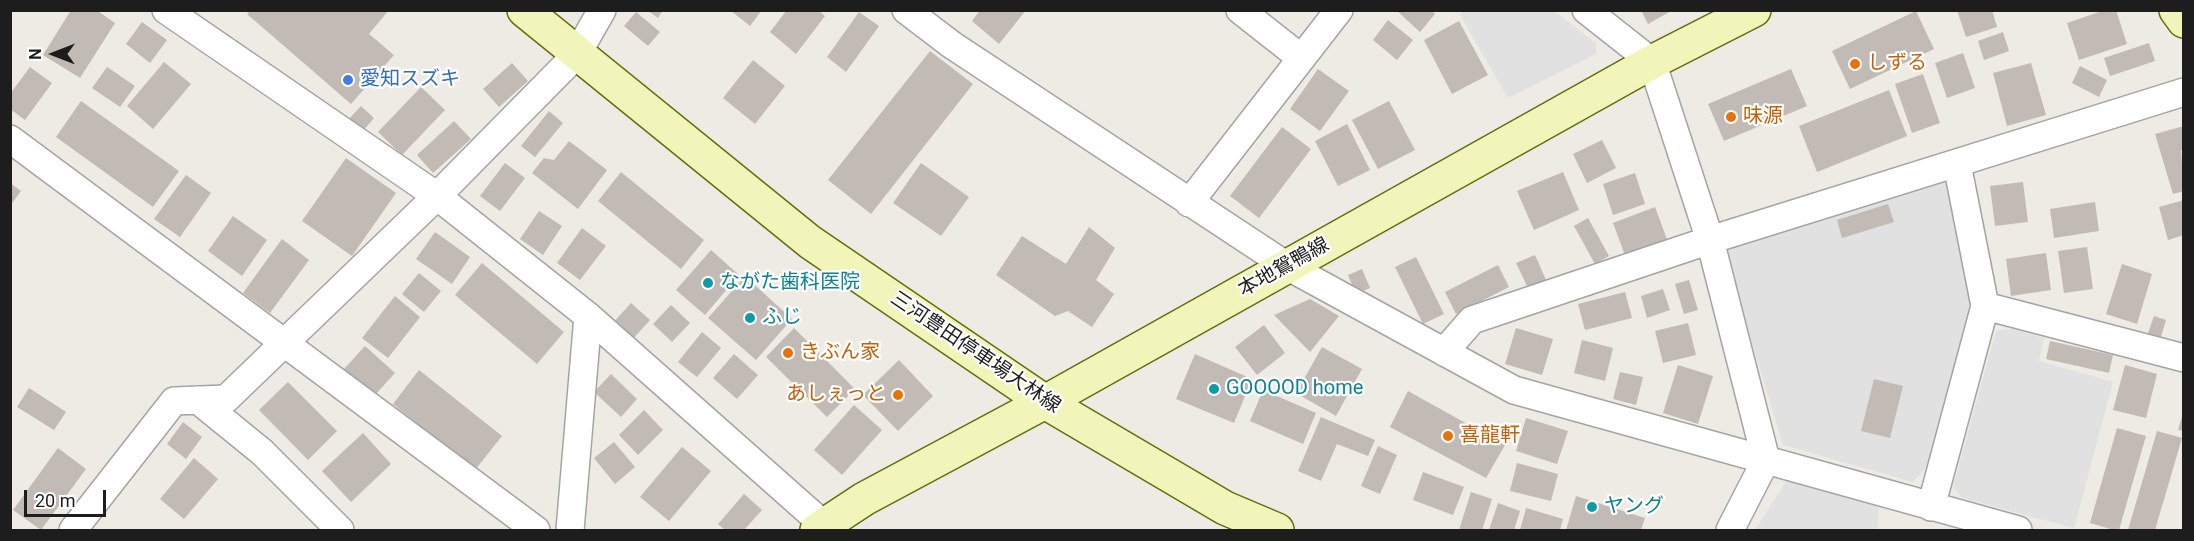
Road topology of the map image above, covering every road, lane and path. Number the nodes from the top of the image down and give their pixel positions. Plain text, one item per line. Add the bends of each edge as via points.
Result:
1 (166, 10) edge
2 (524, 10) edge
3 (602, 10) edge
4 (906, 10) edge
5 (1240, 10) edge
6 (1339, 10) edge
7 (1586, 10) edge
8 (1755, 10) edge
9 (2176, 10) edge
10 (2184, 21) edge
11 (577, 54) junction
12 (1301, 58) junction
13 (1652, 62) junction
14 (2184, 92) edge
15 (10, 139) edge
16 (1957, 164) junction
17 (437, 196) junction
18 (1189, 202) junction
19 (1710, 240) junction
20 (1287, 266) junction
21 (1984, 306) junction
22 (588, 316) junction
23 (287, 343) junction
24 (1444, 352) junction
25 (2184, 358) edge
26 (198, 400) junction
27 (1045, 402) junction
28 (1766, 460) junction
29 (1931, 507) junction
30 (821, 528) edge
31 (73, 531) edge
32 (340, 531) edge
33 (536, 531) edge
34 (570, 531) edge
35 (1277, 531) edge
36 (1730, 531) edge
37 (2018, 531) edge

1 - 17 street
2 - 11 main road, 三河豊田停車場大林線
3 - 11 street
4 - 18 street via 952,45
5 - 12 street
6 - 12 street
7 - 13 street
8 - 13 main road, 本地鴛鴨線
9 - 10 main road
11 - 17 street
11 - 27 main road, 三河豊田停車場大林線 via 810,242
12 - 18 street
13 - 19 street
13 - 20 main road, 本地鴛鴨線
14 - 16 street
15 - 23 street
16 - 19 street
16 - 21 street
17 - 22 street
17 - 23 street
18 - 20 street
19 - 24 street via 1472,320
19 - 28 street
20 - 24 street
20 - 27 main road, 本地鴛鴨線
21 - 25 street
21 - 29 street
22 - 30 street
22 - 34 street
23 - 26 street via 226,399
23 - 33 street
24 - 28 street via 1514,390
26 - 31 street via 174,401
26 - 32 street via 262,452
27 - 30 main road, 本地鴛鴨線 via 864,499
27 - 35 main road, 三河豊田停車場大林線 via 1225,508
28 - 29 street
28 - 36 street
29 - 37 street

